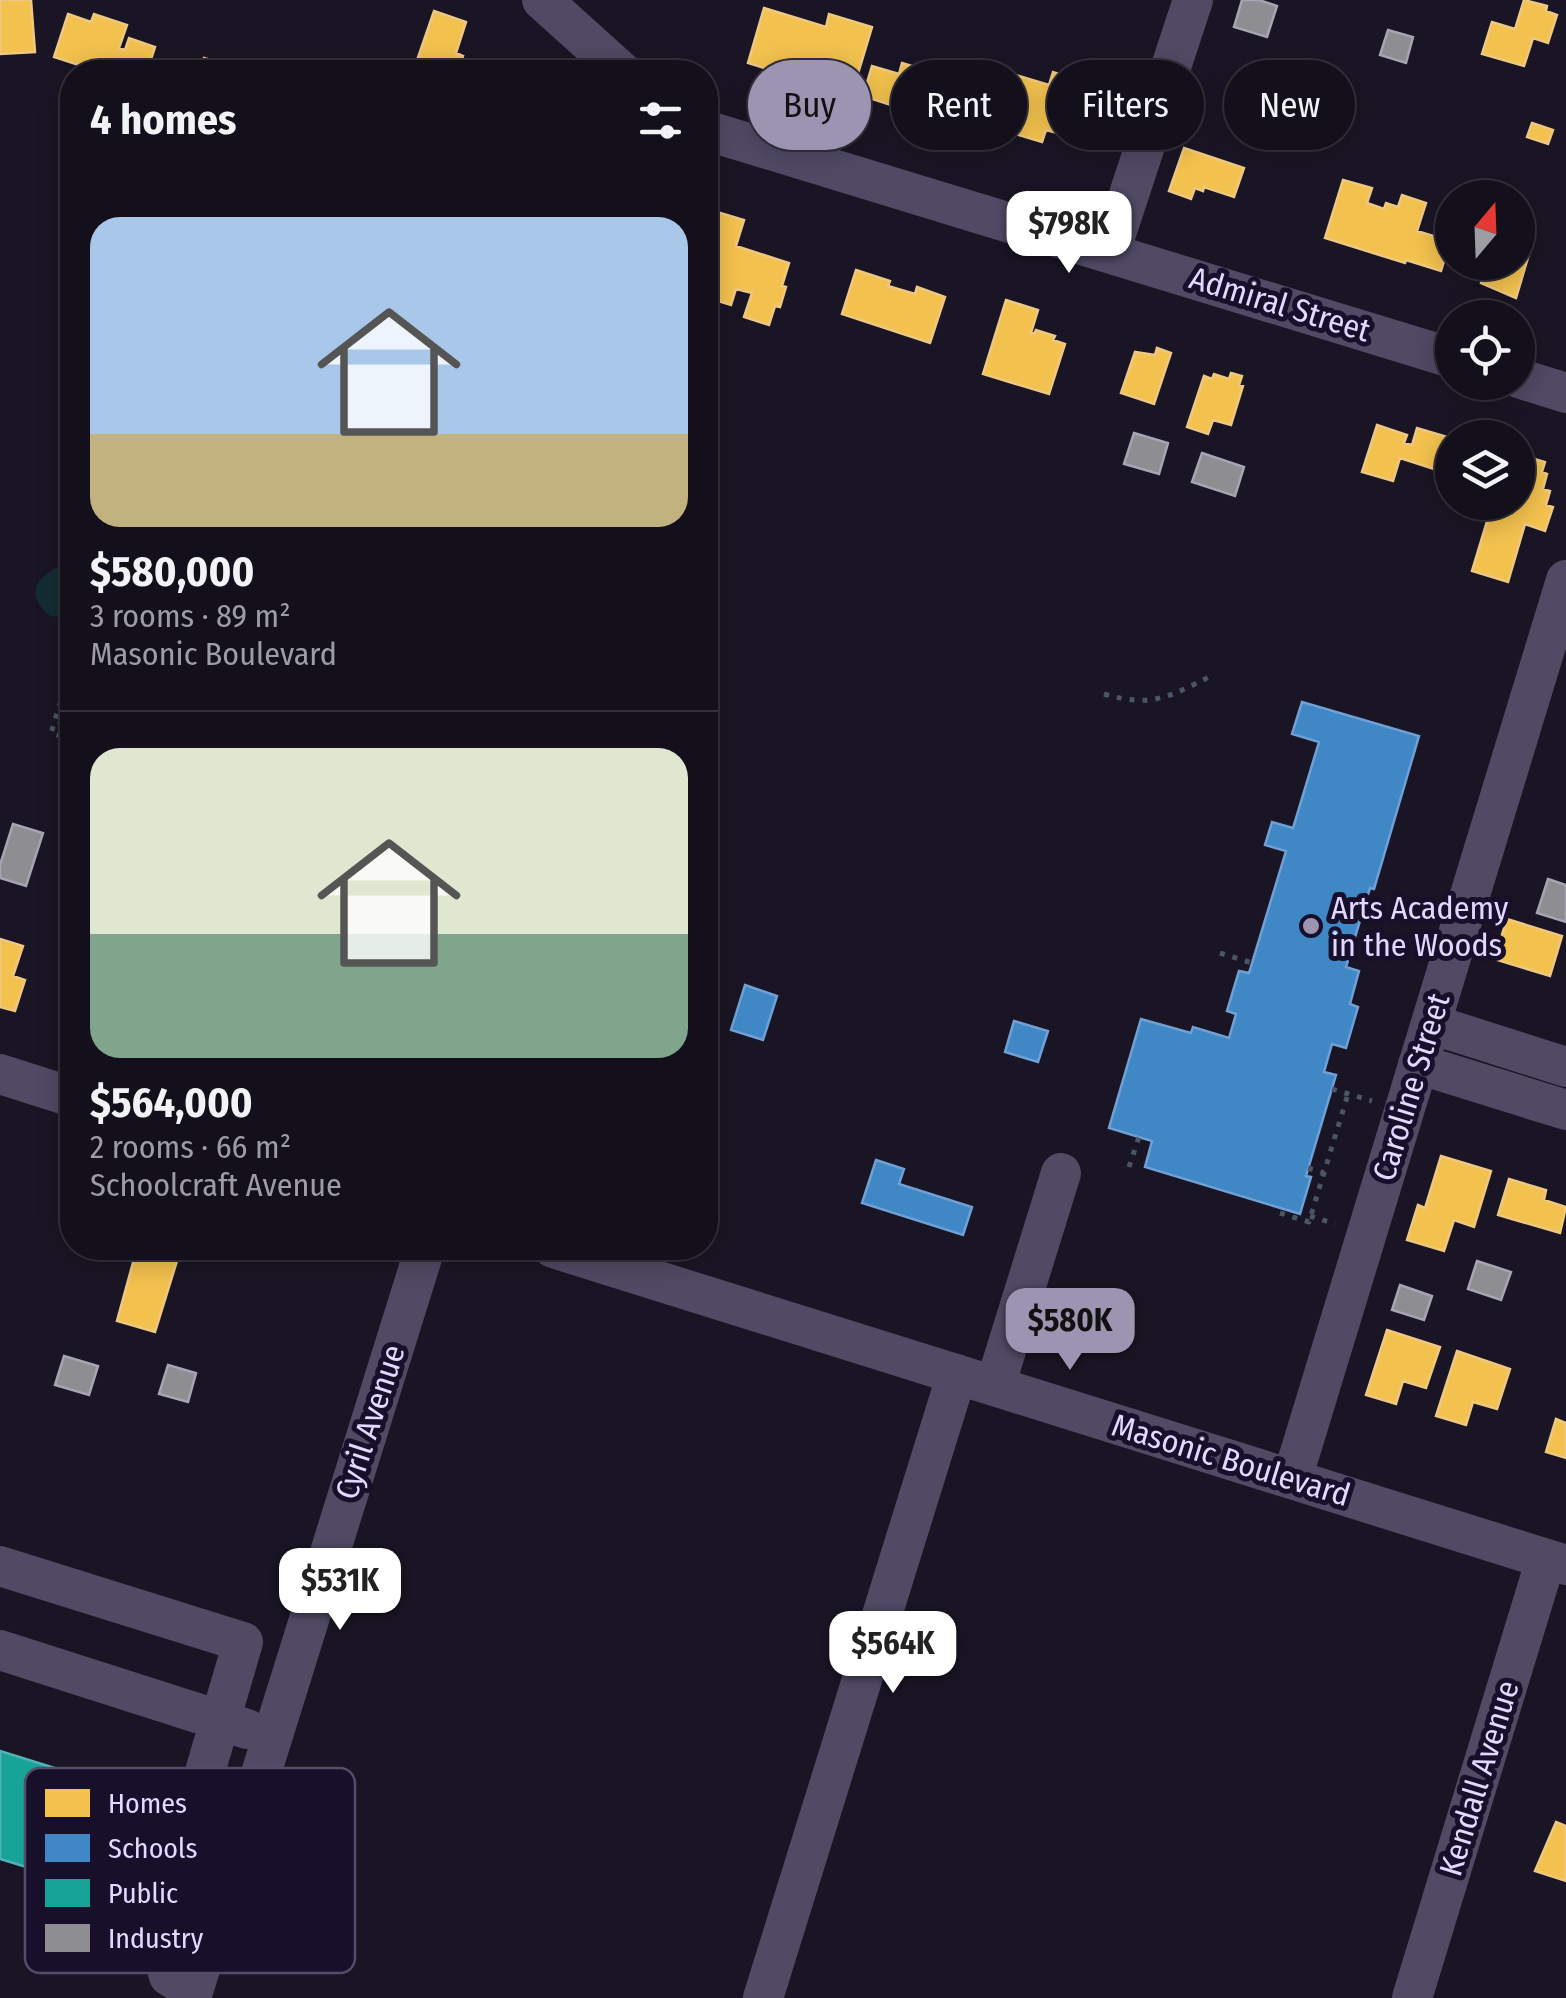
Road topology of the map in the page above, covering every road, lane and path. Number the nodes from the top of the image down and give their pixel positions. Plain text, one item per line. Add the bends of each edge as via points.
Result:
1 (542, 0) edge
2 (1193, 0) edge
3 (609, 60) edge
4 (718, 134) edge
5 (1110, 252) junction
6 (1435, 353) edge
7 (1535, 383) edge
8 (1566, 393) edge
9 (1566, 580) edge
10 (1211, 676) dead end
11 (1104, 694) dead end
12 (60, 703) edge
13 (60, 735) edge
14 (1220, 953) dead end
15 (1252, 963) dead end
16 (1430, 1024) junction
17 (1418, 1064) junction
18 (1566, 1066) edge
19 (0, 1074) edge
20 (1332, 1089) dead end
21 (60, 1093) edge
22 (1348, 1094) junction
23 (1372, 1102) dead end
24 (1566, 1110) edge
25 (1139, 1137) dead end
26 (1129, 1166) dead end
27 (1308, 1168) dead end
28 (1062, 1173) dead end
29 (1324, 1173) junction
30 (1280, 1213) dead end
31 (1310, 1216) junction
32 (1335, 1224) dead end
33 (421, 1260) edge
34 (591, 1260) edge
35 (976, 1380) junction
36 (1292, 1479) junction
37 (1556, 1562) edge
38 (0, 1566) edge
39 (0, 1650) edge
40 (222, 1721) junction
41 (270, 1736) junction
42 (208, 1768) edge
43 (260, 1768) edge
44 (168, 1973) edge
45 (192, 1994) edge
46 (763, 1998) edge
47 (1412, 1998) edge

1 - 3 street
2 - 5 street
4 - 5 street, Admiral Street
5 - 6 street, Admiral Street
7 - 8 street
9 - 16 street, Caroline Street
10 - 11 path via 1164,700 1128,702
12 - 13 path via 51,732
14 - 15 path
16 - 17 street, Caroline Street
16 - 18 street
17 - 24 street
17 - 36 street, Caroline Street
19 - 21 street
20 - 22 path
22 - 23 path
22 - 29 path
25 - 26 path
27 - 29 path
28 - 35 street
29 - 31 path
30 - 31 path via 1309,1222
31 - 32 path
33 - 41 street, Cyril Avenue
34 - 35 street, Masonic Boulevard
35 - 36 street, Masonic Boulevard
35 - 46 street
36 - 37 street, Masonic Boulevard
37 - 47 street, Kendall Avenue
38 - 40 street via 243,1642
39 - 40 street
40 - 41 street
40 - 42 street
41 - 43 street, Cyril Avenue
44 - 45 street

